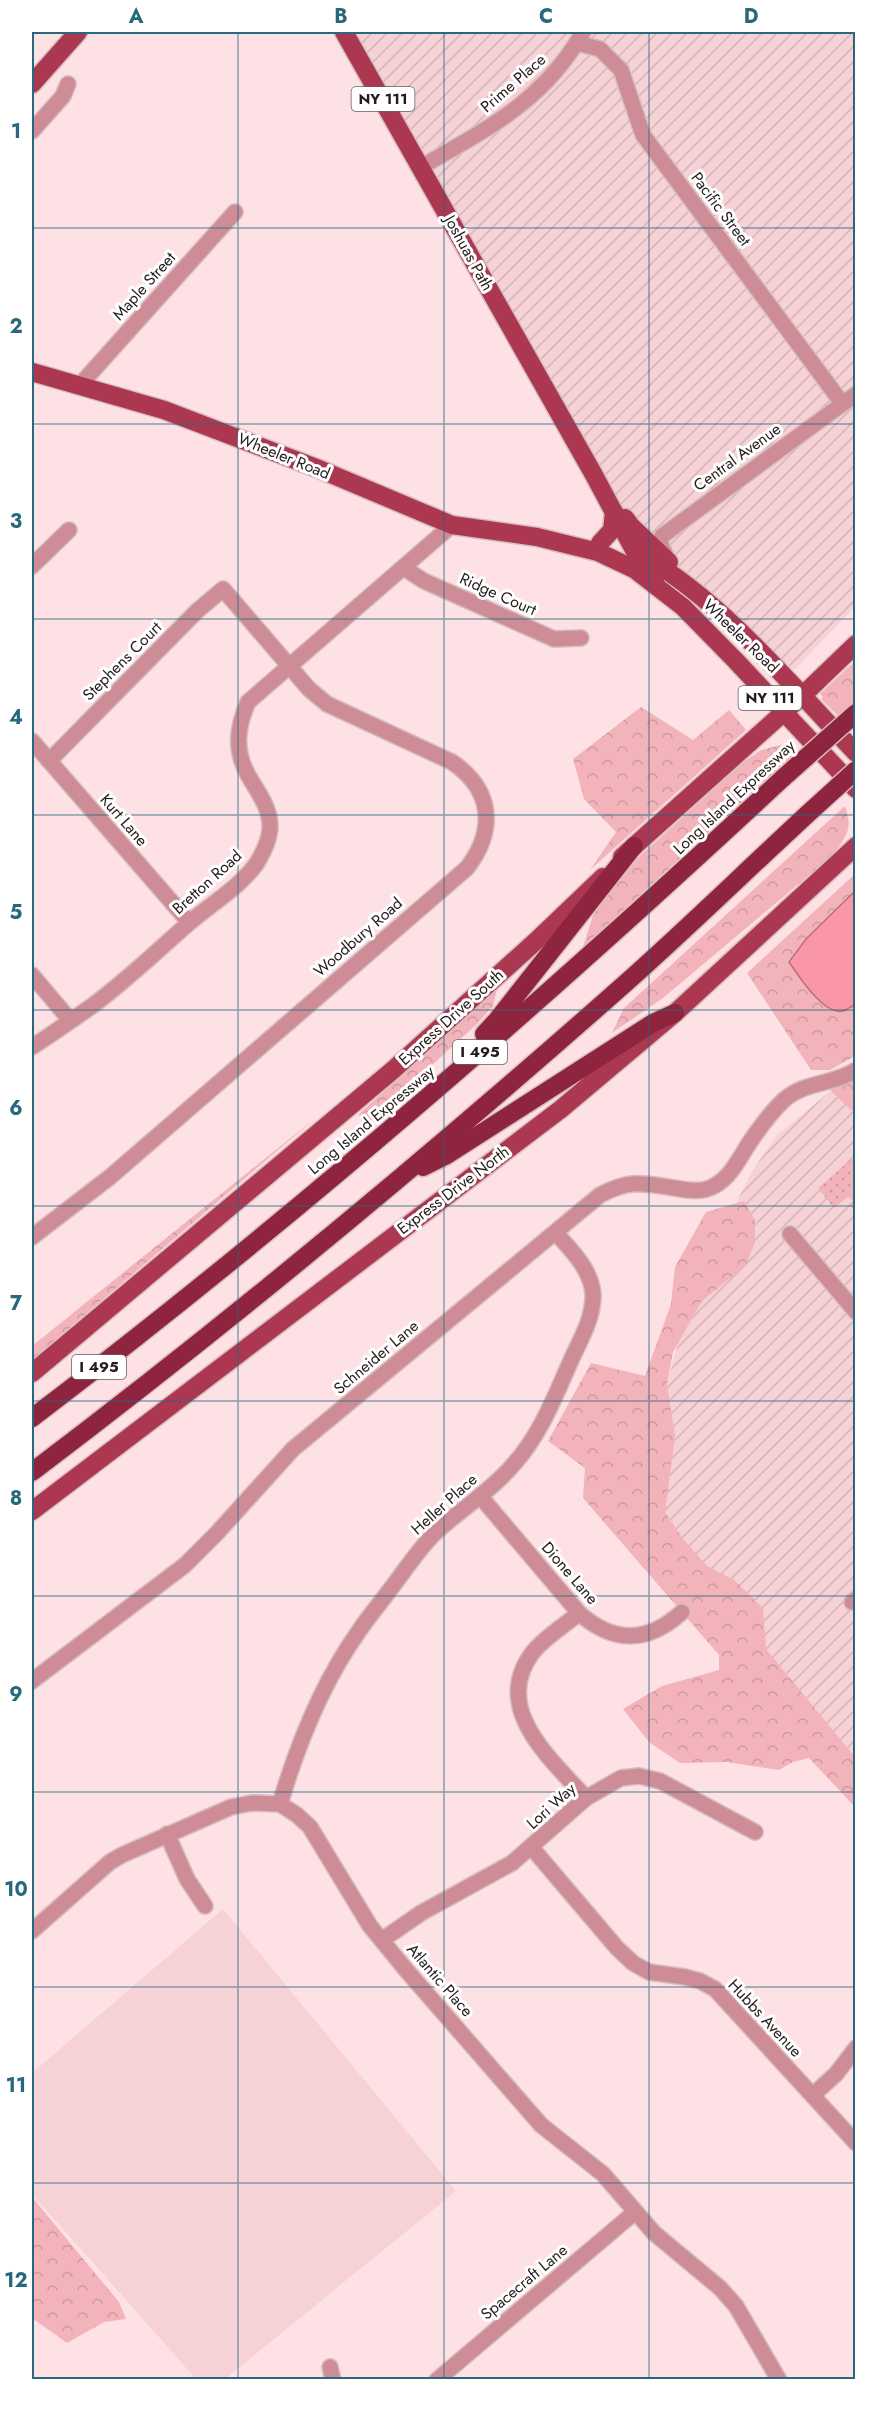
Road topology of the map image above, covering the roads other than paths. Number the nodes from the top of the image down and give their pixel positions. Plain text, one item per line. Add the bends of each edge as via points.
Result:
1 (78, 32) edge
2 (344, 32) edge
3 (580, 37) edge
4 (32, 84) edge
5 (68, 84) dead end
6 (32, 131) edge
7 (421, 167) junction
8 (235, 212) dead end
9 (32, 372) edge
10 (80, 385) junction
11 (855, 394) edge
12 (842, 404) junction
13 (594, 475) junction
14 (614, 512) junction
15 (452, 525) junction
16 (69, 530) dead end
17 (537, 537) junction
18 (600, 543) junction
19 (634, 550) junction
20 (668, 560) junction
21 (32, 566) edge
22 (404, 568) junction
23 (223, 589) joint
24 (683, 607) junction
25 (581, 638) dead end
26 (855, 644) edge
27 (755, 646) junction
28 (290, 666) junction
29 (802, 696) junction
30 (783, 712) junction
31 (855, 713) edge
32 (32, 741) edge
33 (855, 753) edge
34 (49, 761) junction
35 (855, 770) edge
36 (855, 789) edge
37 (634, 846) junction
38 (855, 846) edge
39 (189, 922) junction
40 (32, 975) edge
41 (675, 1013) junction
42 (70, 1020) junction
43 (32, 1047) edge
44 (855, 1070) edge
45 (429, 1097) junction
46 (400, 1178) junction
47 (556, 1233) junction
48 (790, 1233) dead end
49 (32, 1237) edge
50 (855, 1312) edge
51 (32, 1373) edge
52 (32, 1418) edge
53 (32, 1472) edge
54 (480, 1496) junction
55 (32, 1511) edge
56 (682, 1612) dead end
57 (579, 1613) junction
58 (32, 1681) edge
59 (586, 1797) junction
60 (280, 1804) junction
61 (755, 1832) dead end
62 (167, 1834) junction
63 (532, 1848) junction
64 (205, 1906) dead end
65 (34, 1923) edge
66 (382, 1940) junction
67 (855, 2048) edge
68 (813, 2096) junction
69 (855, 2143) edge
70 (635, 2212) junction
71 (772, 2377) edge
72 (437, 2379) edge

1 - 4 main road
2 - 7 main road, Joshuas Path / NY 111
3 - 7 street, Prime Place via 554,75 503,120
3 - 12 street, Pacific Street via 600,49 621,70 643,135
5 - 6 street via 63,96
7 - 13 main road, Joshuas Path / NY 111
8 - 10 street, Maple Street
9 - 10 main road, Wheeler Road
10 - 15 main road, Wheeler Road via 175,414
11 - 12 street, Central Avenue
12 - 20 street, Central Avenue via 662,536 660,543
13 - 14 main road, Joshuas Path / NY 111
13 - 20 main road, Joshuas Path / NY 111 via 631,526
14 - 18 main road via 612,530
14 - 19 main road, Joshuas Path / NY 111
15 - 17 main road, Wheeler Road
15 - 22 street, Bretton Road
16 - 21 street
17 - 18 main road, Wheeler Road
17 - 24 main road, Wheeler Road via 598,552 634,569
18 - 19 main road, Wheeler Road
19 - 24 main road, Joshuas Path / NY 111
19 - 27 main road, Wheeler Road via 673,573
20 - 27 main road, Joshuas Path / NY 111
22 - 25 street, Ridge Court via 424,581 554,639
22 - 28 street, Bretton Road
23 - 28 street, Woodbury Road
23 - 34 street, Stephens Court via 197,610
24 - 30 main road, Wheeler Road / NY 111
26 - 29 main road, Express Drive South
27 - 29 main road, Wheeler Road / NY 111
28 - 39 street, Bretton Road via 248,702 240,720 241,759 268,810 270,830 266,847 256,865
28 - 49 street, Woodbury Road via 327,704 466,771 486,807 486,831 480,851 467,868 110,1177
29 - 30 main road, Express Drive South
29 - 33 main road, Wheeler Road / NY 111
30 - 36 main road, Wheeler Road / NY 111
30 - 37 main road, Express Drive South
31 - 45 highway, Long Island Expressway / I 495, bridge
32 - 34 street, Kurt Lane
34 - 39 street, Kurt Lane
35 - 46 highway, I 495, bridge via 630,979
37 - 45 highway via 497,1020 454,1063
37 - 51 main road, Express Drive South via 393,1070
38 - 41 main road, Express Drive North
39 - 42 street, Bretton Road
40 - 42 street
41 - 46 highway via 652,1023 447,1155
41 - 55 main road, Express Drive North via 561,1109
42 - 43 street, Bretton Road
44 - 47 street, Schneider Lane via 846,1076 810,1084 785,1099 720,1183 692,1191 640,1183 619,1185 600,1194
45 - 52 highway, Long Island Expressway / I 495 via 200,1287
46 - 53 highway, I 495 via 227,1321
47 - 54 street, Heller Place via 588,1275 593,1293 591,1313 543,1423 513,1465
47 - 58 street, Schneider Lane via 293,1449 185,1565
48 - 50 street
54 - 57 street, Dione Lane
54 - 60 street, Heller Place via 420,1549 358,1631 332,1672 312,1715
56 - 57 street, Dione Lane via 656,1631 628,1636 594,1626
57 - 59 street via 533,1653 518,1692 521,1714 531,1734
59 - 61 street, Lori Way via 621,1778 639,1776 660,1781
59 - 63 street, Lori Way
60 - 62 street via 231,1807
60 - 66 street, Atlantic Place via 310,1827 357,1907
62 - 64 street via 187,1879
62 - 65 street via 110,1862
63 - 66 street, Lori Way via 495,1875 422,1913
63 - 68 street, Hubbs Avenue via 633,1963 649,1972 685,1977 715,1989
66 - 70 street, Atlantic Place via 541,2125 603,2174
67 - 68 street
68 - 69 street, Hubbs Avenue
70 - 71 street, Atlantic Place via 735,2306
70 - 72 street, Spacecraft Lane

